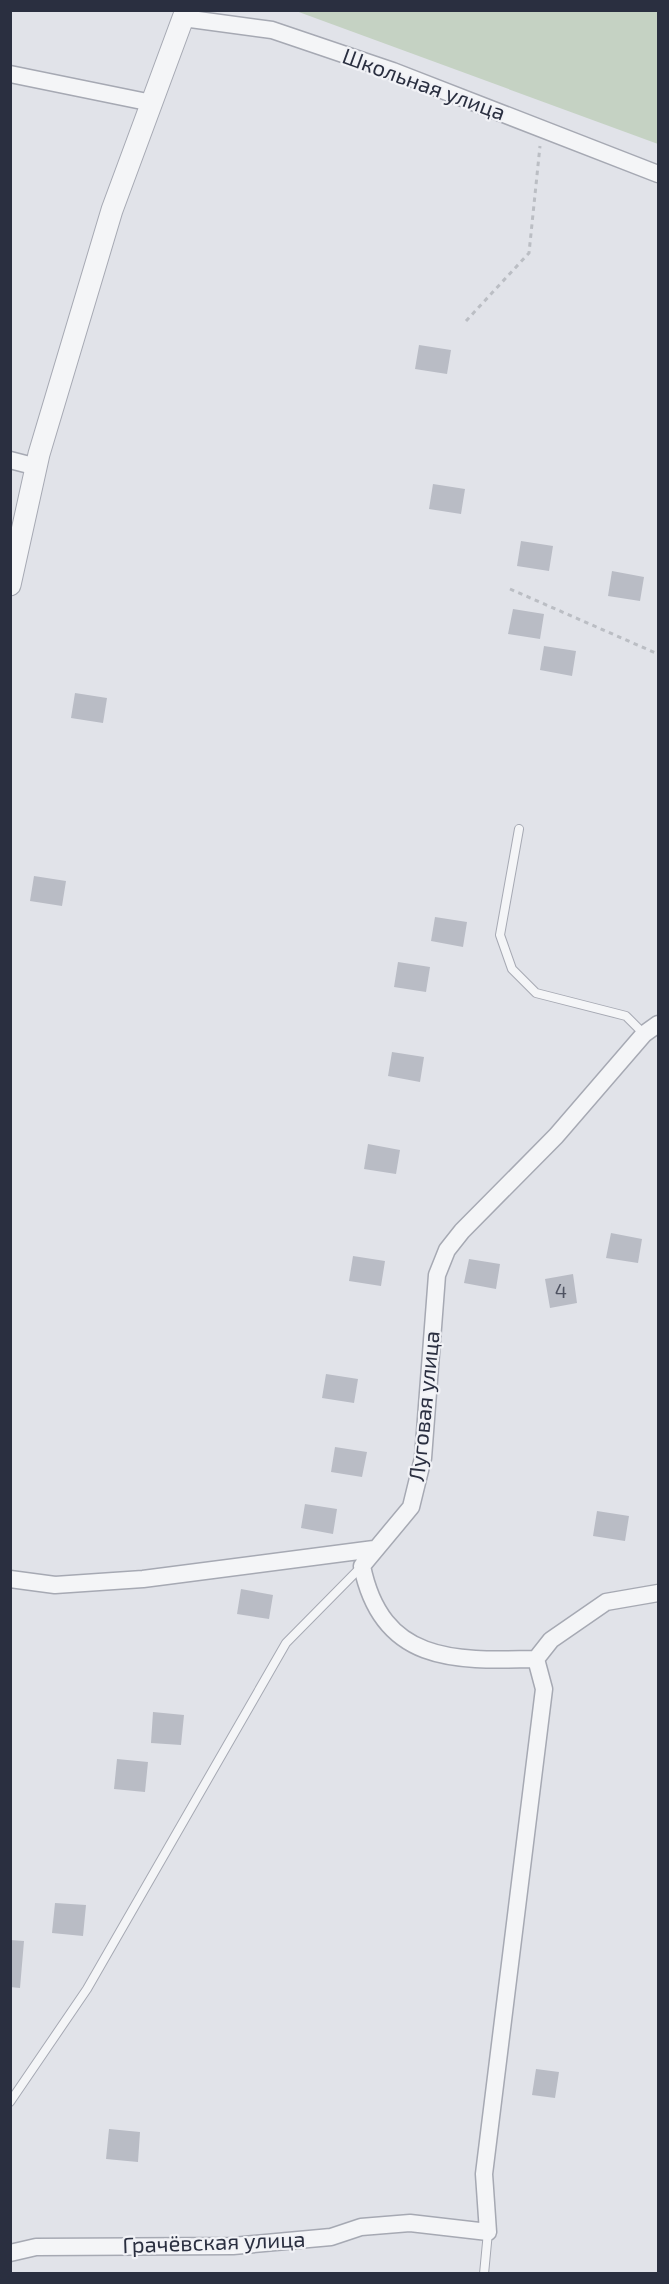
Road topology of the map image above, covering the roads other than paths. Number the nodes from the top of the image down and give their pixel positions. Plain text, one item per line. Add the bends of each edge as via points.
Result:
1 (184, 14) edge
2 (10, 74) edge
3 (152, 103) junction
4 (658, 174) edge
5 (10, 460) edge
6 (37, 467) junction
7 (10, 585) edge
8 (519, 829) dead end
9 (658, 1024) edge
10 (644, 1034) junction
11 (374, 1549) junction
12 (362, 1566) junction
13 (10, 1579) edge
14 (658, 1593) edge
15 (536, 1659) junction
16 (10, 2102) edge
17 (488, 2232) junction
18 (10, 2253) edge
19 (484, 2274) edge

1 - 3 street
1 - 4 street, Школьная улица via 272,30 393,71
2 - 3 street
3 - 6 street via 112,210
5 - 6 street
6 - 7 street
8 - 10 lane via 500,935 512,969 536,993 626,1016
9 - 10 street
10 - 11 street, Луговая улица via 556,1136 447,1250 437,1275 423,1458 411,1508
11 - 12 street, Луговая улица
11 - 13 street via 143,1580 55,1585
12 - 15 street via 366,1586 380,1614 404,1641 439,1654 472,1660
12 - 16 lane via 286,1643 87,1989
14 - 15 street via 606,1602 551,1640
15 - 17 street via 544,1689 484,2174
17 - 18 street, Грачёвская улица via 410,2223 361,2226 332,2237 233,2246 36,2247
17 - 19 lane

